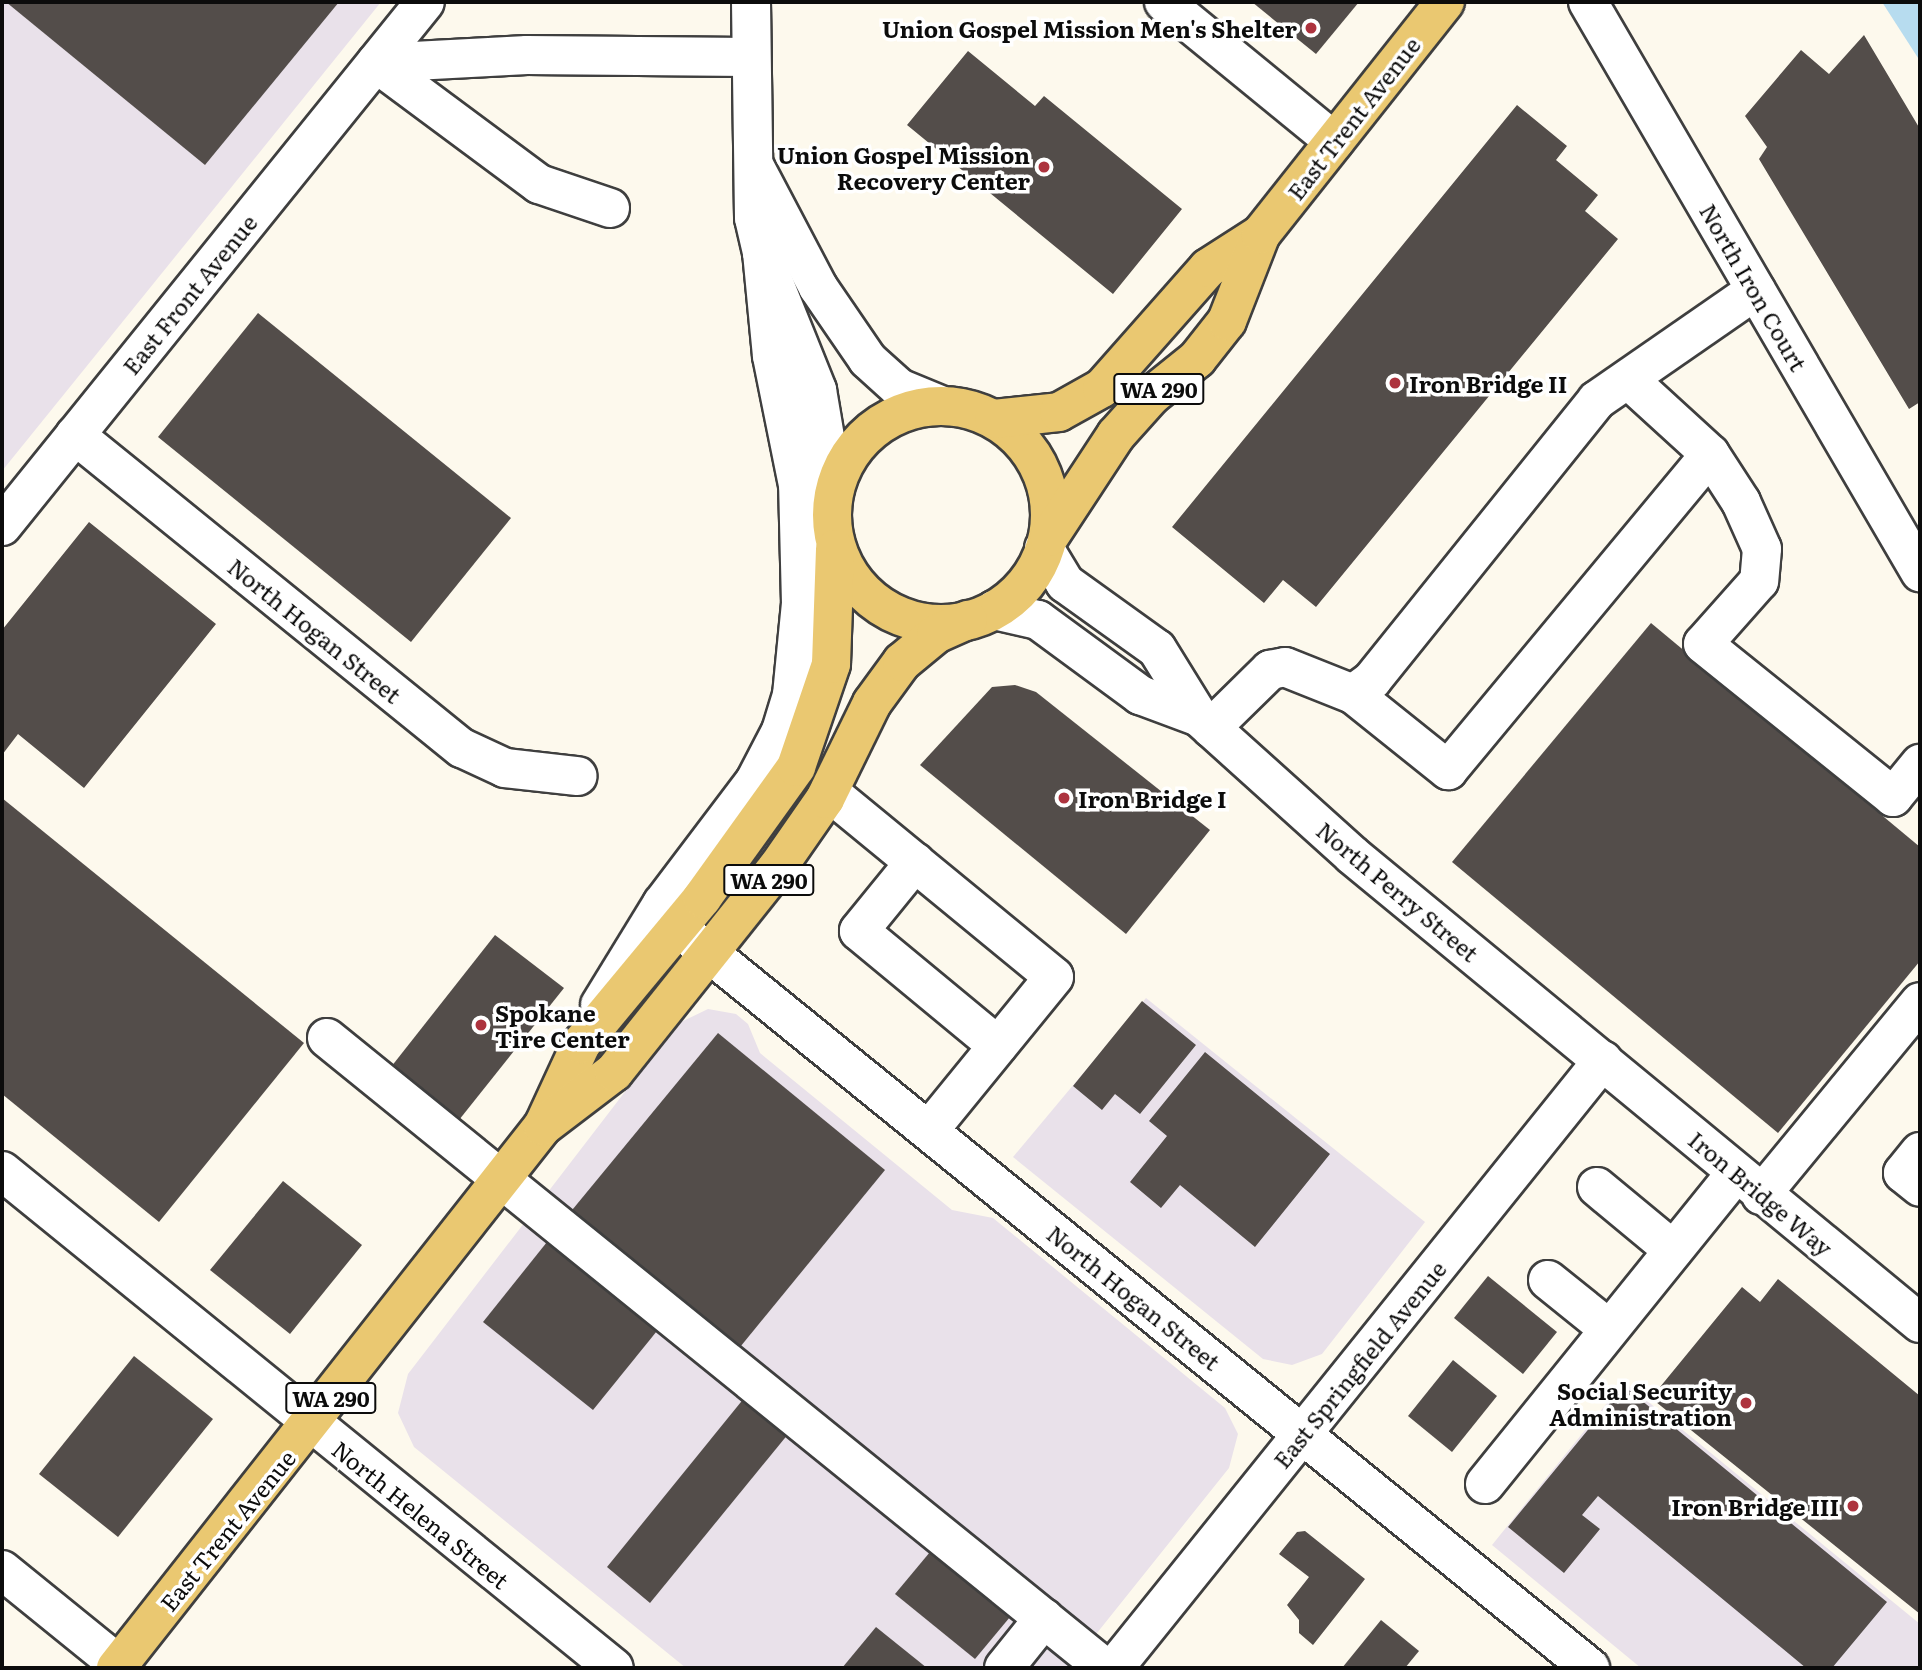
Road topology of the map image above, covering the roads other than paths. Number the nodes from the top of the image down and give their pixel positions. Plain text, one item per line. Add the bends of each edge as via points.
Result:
1 (425, 2) edge
2 (751, 2) edge
3 (1164, 2) edge
4 (1444, 2) edge
5 (1588, 2) edge
6 (748, 57) junction
7 (376, 63) junction
8 (1334, 141) junction
9 (755, 167) junction
10 (610, 208) dead end
11 (1261, 234) junction
12 (762, 253) junction
13 (1756, 290) junction
14 (1628, 379) junction
15 (940, 405) junction
16 (994, 419) junction
17 (75, 435) junction
18 (1710, 454) junction
19 (834, 491) junction
20 (2, 526) edge
21 (835, 544) junction
22 (1045, 545) junction
23 (1920, 572) edge
24 (981, 615) junction
25 (1353, 694) junction
26 (1205, 722) junction
27 (1920, 764) edge
28 (578, 776) dead end
29 (829, 792) junction
30 (915, 862) junction
31 (677, 927) junction
32 (710, 954) junction
33 (1916, 1017) edge
34 (327, 1038) dead end
35 (580, 1044) junction
36 (998, 1046) junction
37 (1603, 1060) junction
38 (543, 1126) junction
39 (929, 1130) junction
40 (1920, 1152) edge
41 (2, 1171) edge
42 (502, 1177) junction
43 (1749, 1184) junction
44 (1597, 1187) dead end
45 (1920, 1187) edge
46 (1673, 1250) junction
47 (1548, 1280) dead end
48 (1920, 1323) edge
49 (1609, 1329) junction
50 (310, 1425) junction
51 (1303, 1434) junction
52 (1485, 1484) dead end
53 (2, 1570) edge
54 (1044, 1618) junction
55 (119, 1667) edge
56 (614, 1668) edge
57 (1004, 1668) edge
58 (1105, 1668) edge
59 (1114, 1668) edge
60 (1590, 1668) edge

1 - 7 street, East Front Avenue
2 - 6 street
3 - 8 street
4 - 8 main road, East Trent Avenue / WA 290
5 - 13 street, North Iron Court
6 - 7 street via 527,55
6 - 9 street
7 - 10 street via 539,184
7 - 17 street, East Front Avenue
8 - 11 main road, East Trent Avenue / WA 290
9 - 12 street via 754,218
9 - 15 street via 851,339 882,376
11 - 16 main road, East Trent Avenue / WA 290 via 1208,268 1102,388 1059,412
11 - 22 main road, East Trent Avenue / WA 290 via 1227,321 1197,359 1151,396 1116,435 1073,493
12 - 19 street via 817,390
12 - 35 street via 772,356 799,485 801,615 792,695 755,781 631,950
13 - 14 street
13 - 23 street, North Iron Court
14 - 18 street
14 - 25 street via 1597,400 1372,680
15 - 16 main road, WA 290
15 - 19 main road, WA 290 via 905,412 872,430 849,457
16 - 22 main road via 1035,459 1048,504
17 - 20 street, East Front Avenue
17 - 28 street, North Hogan Street via 462,748 505,768
18 - 25 street via 1448,770
18 - 27 street via 1741,502 1762,549 1759,581 1703,644 1893,797
19 - 21 main road, WA 290
21 - 24 main road via 854,582 886,609 926,623
21 - 31 main road, East Trent Avenue / WA 290 via 836,632 811,737 777,798
22 - 24 main road, WA 290 via 1017,592
22 - 26 street, North Perry Street via 1065,583 1157,649
24 - 26 street, North Perry Street via 1038,620 1140,695
24 - 29 main road, East Trent Avenue / WA 290 via 928,640 902,662 872,703
25 - 26 street via 1285,667 1270,670
26 - 37 street, North Perry Street via 1352,855
29 - 30 street
29 - 32 main road, East Trent Avenue / WA 290
30 - 36 street via 1054,977
30 - 36 street via 859,931
31 - 32 street, North Hogan Street
31 - 35 main road, East Trent Avenue / WA 290
32 - 38 main road, East Trent Avenue / WA 290 via 614,1072
32 - 39 street, North Hogan Street
33 - 43 street
34 - 42 street
35 - 38 main road, East Trent Avenue / WA 290
36 - 39 street
37 - 43 street, Iron Bridge Way
37 - 51 street, East Springfield Avenue
38 - 42 main road, East Trent Avenue / WA 290
39 - 51 street, North Hogan Street
40 - 45 street via 1903,1174
41 - 50 street, North Helena Street
42 - 50 main road, East Trent Avenue / WA 290
42 - 54 street
43 - 46 street
43 - 48 street, Iron Bridge Way
44 - 46 street
46 - 49 street
47 - 49 street
49 - 52 street
50 - 55 main road, East Trent Avenue / WA 290
50 - 56 street, North Helena Street
51 - 59 street, East Springfield Avenue
51 - 60 street, North Hogan Street
53 - 55 street
54 - 57 street
54 - 58 street

